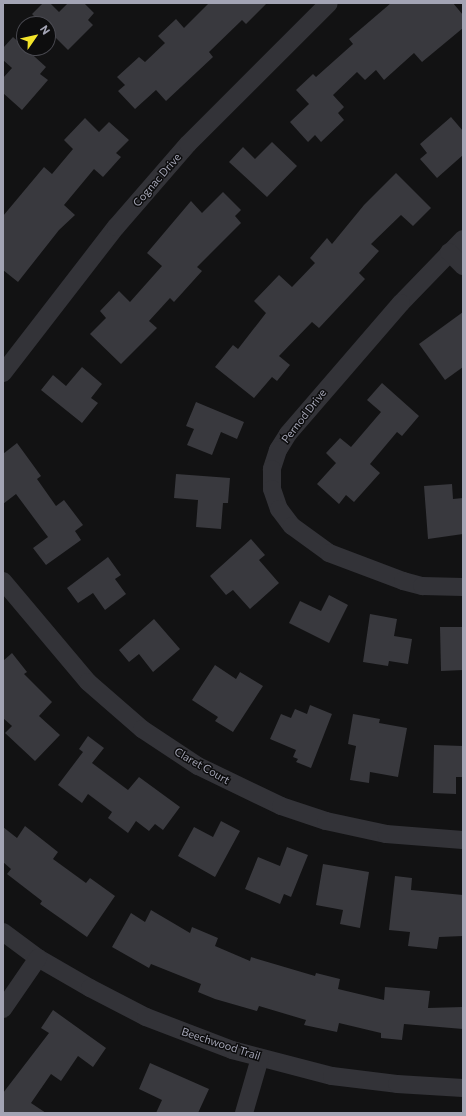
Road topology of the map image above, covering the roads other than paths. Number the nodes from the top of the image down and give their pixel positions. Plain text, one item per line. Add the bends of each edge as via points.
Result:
1 (328, 3) edge
2 (463, 239) edge
3 (449, 252) junction
4 (463, 266) edge
5 (3, 373) edge
6 (3, 581) edge
7 (463, 587) edge
8 (463, 840) edge
9 (3, 932) edge
10 (38, 958) junction
11 (3, 1009) edge
12 (260, 1058) junction
13 (463, 1088) edge
14 (244, 1113) edge

1 - 5 street, Cognac Drive via 188,144 116,227
2 - 3 street, Pernod Drive
3 - 4 street
3 - 7 street, Pernod Drive via 401,303 288,434 278,450 272,469 272,489 279,509 292,526 329,552 403,581 429,587
6 - 8 street, Claret Court via 88,682 142,729 198,766 282,806 326,820 386,834
9 - 10 street, Beechwood Trail
10 - 11 street
10 - 12 street, Beechwood Trail via 146,1017 192,1036
12 - 13 street, Beechwood Trail via 332,1076 397,1084
12 - 14 street

